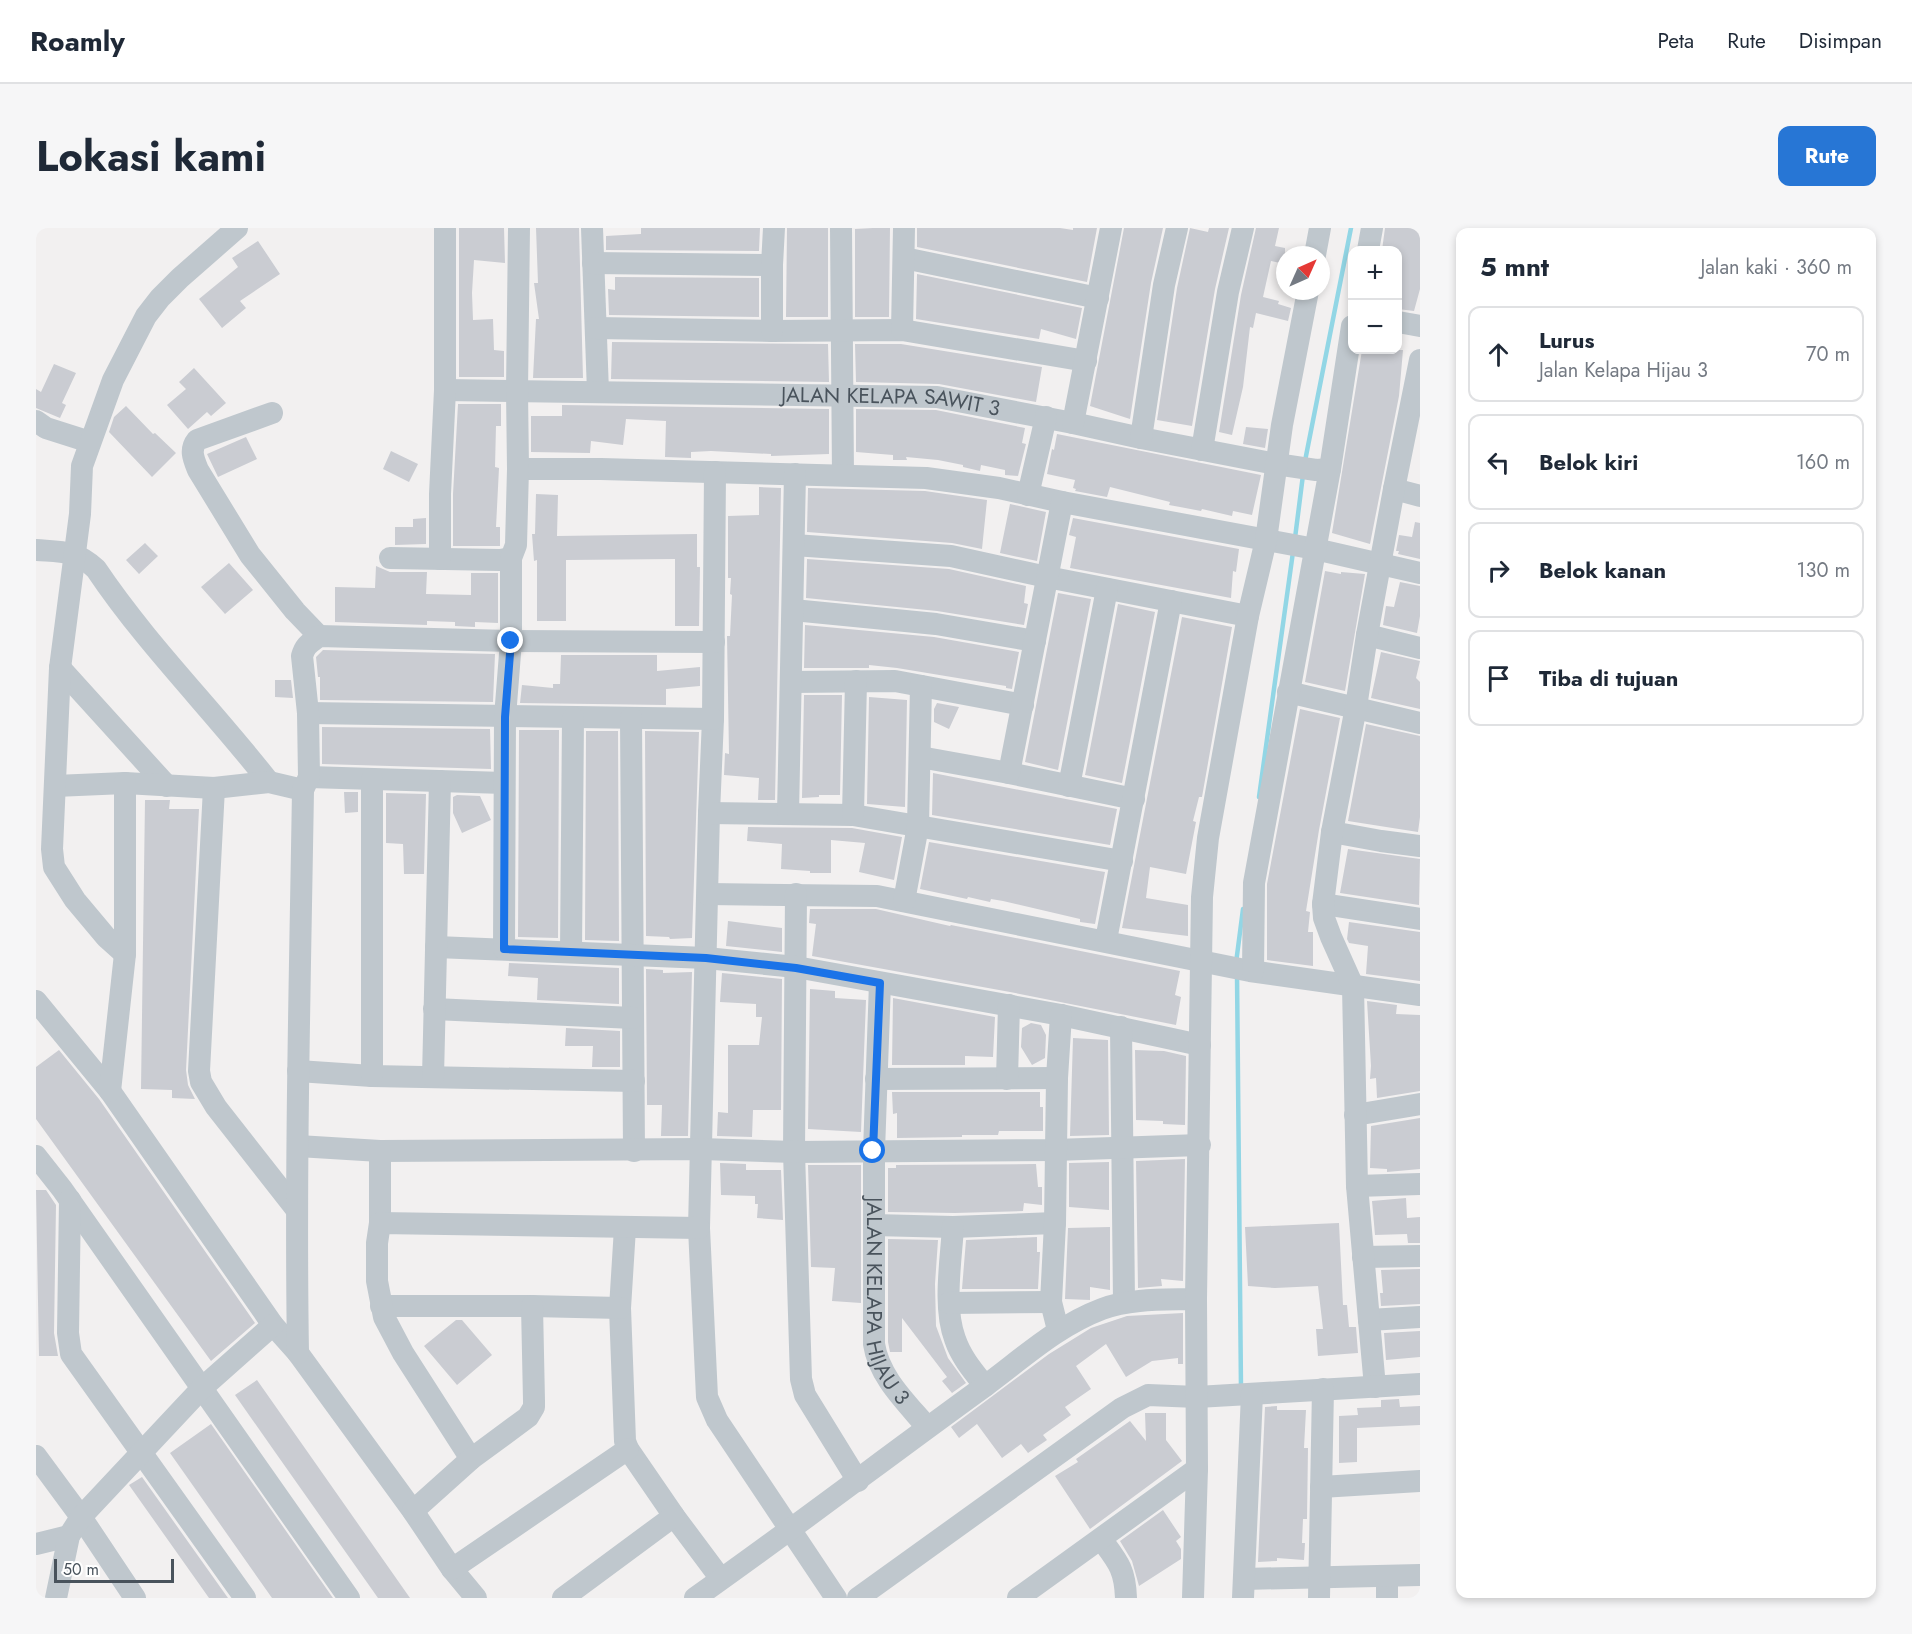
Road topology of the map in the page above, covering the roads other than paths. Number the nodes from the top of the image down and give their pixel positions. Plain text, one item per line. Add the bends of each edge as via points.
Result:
1 (237, 228) edge
2 (446, 228) edge
3 (519, 228) edge
4 (592, 228) edge
5 (774, 228) edge
6 (841, 228) edge
7 (904, 228) edge
8 (1111, 228) edge
9 (1177, 228) edge
10 (1243, 228) edge
11 (1320, 228) edge
12 (1372, 228) edge
13 (1317, 246) edge
14 (1369, 246) edge
15 (904, 258) junction
16 (593, 263) junction
17 (772, 265) junction
18 (1098, 298) junction
19 (1306, 300) edge
20 (1402, 323) edge
21 (1420, 326) edge
22 (596, 328) junction
23 (841, 330) junction
24 (902, 330) junction
25 (772, 331) junction
26 (1348, 350) edge
27 (1420, 360) edge
28 (1086, 362) junction
29 (445, 390) junction
30 (517, 391) junction
31 (598, 392) junction
32 (842, 396) junction
33 (272, 413) dead end
34 (1046, 417) junction
35 (36, 422) edge
36 (1074, 423) junction
37 (1141, 438) junction
38 (90, 442) junction
39 (1202, 450) junction
40 (1283, 465) junction
41 (518, 469) junction
42 (1323, 470) junction
43 (715, 472) junction
44 (795, 474) junction
45 (843, 475) junction
46 (1394, 489) junction
47 (1028, 495) junction
48 (1420, 496) edge
49 (1062, 502) junction
50 (1272, 541) junction
51 (794, 545) junction
52 (1309, 548) junction
53 (36, 550) edge
54 (74, 554) junction
55 (390, 558) dead end
56 (511, 558) junction
57 (440, 560) junction
58 (1380, 564) junction
59 (1420, 573) edge
60 (1047, 577) junction
61 (1107, 589) junction
62 (1171, 601) junction
63 (793, 610) junction
64 (1248, 616) junction
65 (1367, 635) junction
66 (319, 636) junction
67 (511, 641) junction
68 (1035, 641) junction
69 (714, 642) junction
70 (1420, 648) edge
71 (60, 668) junction
72 (856, 681) junction
73 (791, 682) junction
74 (921, 686) junction
75 (1288, 692) junction
76 (1023, 705) junction
77 (1356, 707) junction
78 (308, 713) junction
79 (505, 717) junction
80 (573, 717) junction
81 (631, 718) junction
82 (713, 719) junction
83 (1420, 723) edge
84 (920, 757) junction
85 (1009, 773) junction
86 (372, 779) junction
87 (440, 781) junction
88 (269, 782) junction
89 (125, 783) junction
90 (306, 783) junction
91 (504, 783) junction
92 (55, 786) junction
93 (167, 786) junction
94 (1069, 786) junction
95 (214, 788) junction
96 (1134, 799) junction
97 (709, 813) junction
98 (788, 814) junction
99 (853, 814) junction
100 (918, 826) junction
101 (1332, 832) junction
102 (1420, 846) edge
103 (1122, 861) junction
104 (708, 894) junction
105 (796, 894) junction
106 (904, 901) junction
107 (1323, 904) junction
108 (1420, 919) edge
109 (1106, 940) junction
110 (436, 947) junction
111 (504, 949) junction
112 (571, 952) junction
113 (125, 954) junction
114 (633, 954) junction
115 (706, 958) junction
116 (1206, 961) junction
117 (796, 968) junction
118 (1251, 971) junction
119 (880, 983) junction
120 (1353, 986) junction
121 (1420, 995) edge
122 (36, 1000) edge
123 (1009, 1005) junction
124 (434, 1009) junction
125 (1061, 1015) junction
126 (633, 1018) junction
127 (1121, 1027) junction
128 (1200, 1045) junction
129 (298, 1071) junction
130 (372, 1076) junction
131 (433, 1077) junction
132 (1057, 1078) junction
133 (876, 1079) junction
134 (1007, 1079) junction
135 (634, 1082) junction
136 (110, 1091) junction
137 (1420, 1104) edge
138 (1355, 1115) junction
139 (1200, 1145) junction
140 (298, 1146) junction
141 (1122, 1148) junction
142 (701, 1149) junction
143 (634, 1150) junction
144 (1055, 1150) junction
145 (380, 1151) junction
146 (873, 1151) junction
147 (794, 1152) junction
148 (36, 1156) edge
149 (1420, 1184) edge
150 (1357, 1186) junction
151 (70, 1200) junction
152 (296, 1209) junction
153 (380, 1223) junction
154 (1055, 1223) junction
155 (874, 1225) junction
156 (953, 1227) junction
157 (625, 1228) junction
158 (699, 1228) junction
159 (1420, 1256) edge
160 (1364, 1257) junction
161 (1196, 1299) junction
162 (1051, 1302) junction
163 (1124, 1302) junction
164 (949, 1303) junction
165 (381, 1306) junction
166 (532, 1306) junction
167 (620, 1308) junction
168 (1420, 1317) edge
169 (1369, 1320) junction
170 (273, 1325) junction
171 (1058, 1330) junction
172 (298, 1353) junction
173 (1420, 1384) edge
174 (985, 1386) junction
175 (1375, 1386) junction
176 (202, 1388) junction
177 (1323, 1389) junction
178 (1247, 1394) junction
179 (1201, 1396) junction
180 (927, 1427) junction
181 (628, 1449) junction
182 (141, 1451) junction
183 (36, 1456) edge
184 (471, 1459) junction
185 (1197, 1469) junction
186 (858, 1481) junction
187 (1420, 1481) edge
188 (1321, 1487) junction
189 (413, 1512) junction
190 (674, 1516) junction
191 (75, 1526) junction
192 (790, 1530) junction
193 (1101, 1539) junction
194 (36, 1544) edge
195 (452, 1569) junction
196 (1420, 1575) edge
197 (721, 1579) junction
198 (1387, 1587) edge
199 (1243, 1588) edge
200 (1319, 1588) edge
201 (133, 1597) edge
202 (56, 1598) edge
203 (245, 1598) edge
204 (349, 1598) edge
205 (476, 1598) edge
206 (563, 1598) edge
207 (695, 1598) edge
208 (836, 1598) edge
209 (858, 1598) edge
210 (1018, 1598) edge
211 (1126, 1598) edge
212 (1193, 1598) edge

1 - 38 street via 180,278 146,316 113,380
2 - 29 street
3 - 30 street
4 - 16 street
5 - 17 street
6 - 23 street
7 - 15 street
8 - 18 street
9 - 37 street via 1164,285
10 - 39 street via 1228,292
11 - 13 street
12 - 14 street
15 - 18 street
15 - 24 street
16 - 17 street
16 - 22 street
17 - 25 street
18 - 28 street
19 - 40 street via 1282,425
20 - 21 street
22 - 25 street
22 - 31 street
23 - 24 street
23 - 25 street
23 - 32 street
24 - 28 street
26 - 42 street
27 - 46 street
28 - 36 street
29 - 30 street, JALAN KELAPA SAWIT 3
29 - 57 street
30 - 31 street, JALAN KELAPA SAWIT 3
30 - 41 street
31 - 32 street, JALAN KELAPA SAWIT 3
32 - 34 street, JALAN KELAPA SAWIT 3 via 937,397
32 - 45 street
33 - 66 street via 197,440 193,457 250,555
34 - 36 street, JALAN KELAPA SAWIT 3
34 - 47 street
35 - 38 street
36 - 37 street, JALAN KELAPA SAWIT 3
37 - 39 street, JALAN KELAPA SAWIT 3
38 - 54 street via 82,466
39 - 40 street, JALAN KELAPA SAWIT 3
40 - 42 street, JALAN KELAPA SAWIT 3
40 - 50 street
41 - 43 street
41 - 56 street via 516,545
42 - 52 street
43 - 44 street
43 - 69 street
44 - 45 street
44 - 51 street
45 - 47 street via 926,478
46 - 48 street
46 - 58 street
47 - 49 street
49 - 50 street
49 - 60 street
50 - 52 street
50 - 64 street
51 - 60 street via 951,556
51 - 63 street
52 - 58 street
52 - 75 street
53 - 54 street
54 - 71 street
54 - 88 street via 96,569
55 - 57 street
56 - 57 street
56 - 67 street
58 - 59 street
58 - 65 street
60 - 61 street
60 - 68 street
61 - 62 street
61 - 94 street
62 - 64 street
62 - 96 street
63 - 68 street via 936,624
63 - 73 street
64 - 116 street via 1208,838 1202,897
65 - 70 street
65 - 77 street
66 - 67 street
66 - 78 street via 307,643 302,656
67 - 69 street
67 - 79 street
68 - 76 street
69 - 82 street
71 - 92 street
71 - 93 street
72 - 73 street
72 - 74 street
72 - 99 street
73 - 98 street
74 - 76 street
74 - 84 street
75 - 77 street
75 - 118 street via 1254,883
76 - 85 street
77 - 83 street
77 - 101 street
78 - 79 street
78 - 90 street
79 - 80 street
79 - 91 street
80 - 81 street
80 - 112 street
81 - 82 street
81 - 114 street
82 - 97 street
84 - 85 street
84 - 100 street
85 - 94 street
86 - 87 street
86 - 90 street
86 - 130 street
87 - 91 street
87 - 110 street
88 - 90 street
88 - 95 street
89 - 92 street
89 - 93 street
89 - 113 street
90 - 129 street
91 - 111 street
92 - 113 street via 51,835 54,867 92,921
93 - 95 street
94 - 96 street
95 - 152 street via 201,1082
96 - 103 street
97 - 98 street
97 - 104 street
98 - 99 street
99 - 100 street
100 - 103 street
100 - 106 street
101 - 102 street
101 - 107 street
103 - 109 street
104 - 105 street
104 - 115 street
105 - 106 street via 877,896
105 - 117 street
106 - 109 street
107 - 108 street
107 - 120 street via 1330,937
109 - 116 street
110 - 111 street
110 - 124 street
111 - 112 street
112 - 114 street
113 - 136 street
114 - 115 street
114 - 126 street
115 - 117 street
115 - 142 street
116 - 118 street
116 - 128 street
117 - 119 street
117 - 147 street
118 - 120 street
119 - 123 street
119 - 133 street, JALAN KELAPA HIJAU 3
120 - 121 street
120 - 138 street
122 - 136 street
123 - 125 street
123 - 134 street
124 - 126 street
124 - 131 street
125 - 127 street
125 - 132 street
126 - 135 street
127 - 128 street
127 - 141 street
128 - 139 street
129 - 130 street
129 - 140 street
130 - 131 street
131 - 135 street
132 - 134 street
132 - 144 street
133 - 134 street
133 - 146 street, JALAN KELAPA HIJAU 3
135 - 143 street
136 - 170 street
137 - 138 street
138 - 150 street
139 - 141 street
139 - 161 street
140 - 145 street
140 - 152 street
141 - 144 street
141 - 163 street
142 - 143 street
142 - 147 street
142 - 158 street
143 - 145 street
144 - 146 street
144 - 154 street
145 - 153 street
146 - 147 street
146 - 155 street, JALAN KELAPA HIJAU 3
147 - 186 street via 802,1387
148 - 151 street
149 - 150 street
150 - 160 street
151 - 176 street
151 - 182 street via 71,1354
152 - 172 street
153 - 157 street
153 - 165 street via 377,1272
154 - 156 street
154 - 162 street
155 - 156 street
155 - 180 street, JALAN KELAPA HIJAU 3 via 876,1357 890,1383
156 - 164 street
157 - 158 street
157 - 167 street
158 - 192 street via 710,1408
159 - 160 street
160 - 169 street
161 - 163 street
161 - 179 street
162 - 164 street
162 - 171 street
163 - 171 street
164 - 174 street via 955,1339
165 - 166 street
165 - 184 street via 403,1353
166 - 167 street
166 - 184 street via 534,1407 522,1423
167 - 181 street
168 - 169 street
169 - 175 street
170 - 172 street
170 - 176 street
171 - 174 street
172 - 189 street
173 - 175 street
174 - 180 street
175 - 177 street
176 - 182 street
176 - 204 street
177 - 178 street
177 - 188 street
178 - 179 street
178 - 199 street
179 - 185 street
179 - 209 street via 1148,1395 1136,1400
180 - 186 street
181 - 190 street
181 - 195 street
182 - 191 street
182 - 203 street
183 - 191 street
184 - 189 street
185 - 193 street
185 - 212 street
186 - 192 street
187 - 188 street
188 - 200 street
189 - 195 street
190 - 197 street
190 - 206 street
191 - 194 street
191 - 201 street
191 - 202 street
192 - 197 street
192 - 208 street
193 - 210 street
193 - 211 street via 1125,1577
195 - 205 street
196 - 198 street
197 - 207 street
198 - 200 street
199 - 200 street

